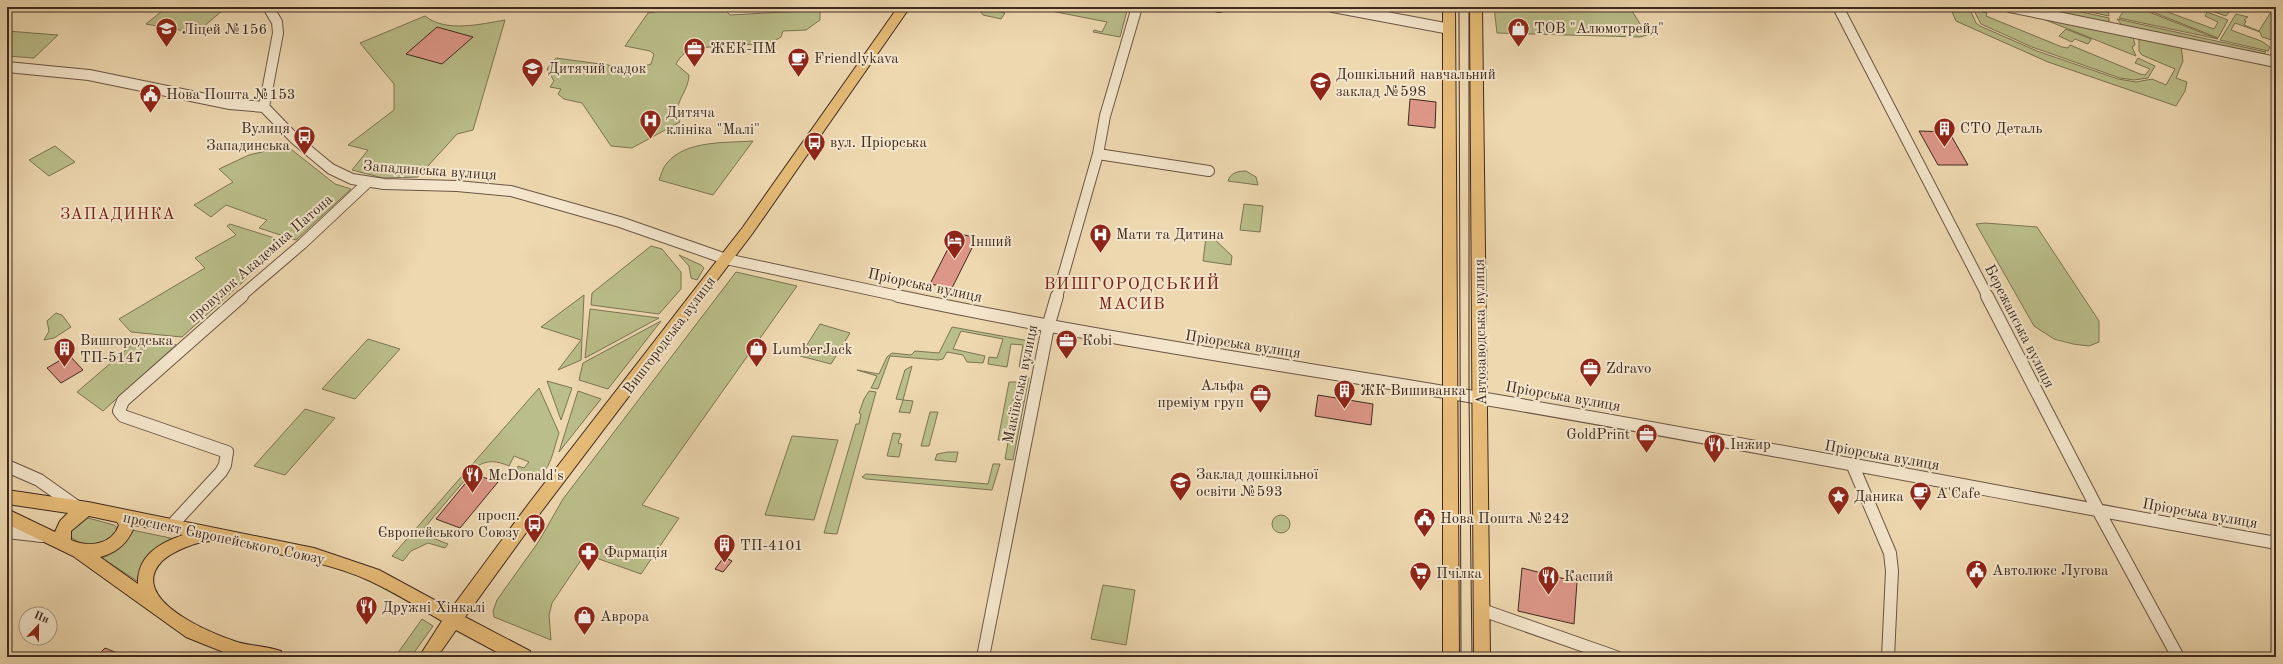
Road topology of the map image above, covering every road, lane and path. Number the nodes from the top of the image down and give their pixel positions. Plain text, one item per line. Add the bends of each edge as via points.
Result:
1 (268, 7) edge
2 (904, 7) edge
3 (1137, 7) edge
4 (1333, 7) edge
5 (1449, 7) edge
6 (1476, 7) edge
7 (1838, 7) edge
8 (2010, 7) edge
9 (1450, 29) junction
10 (2276, 62) edge
11 (7, 67) edge
12 (264, 107) junction
13 (1098, 154) junction
14 (1209, 171) dead end
15 (368, 182) junction
16 (726, 259) junction
17 (1048, 327) junction
18 (1451, 394) junction
19 (1481, 398) junction
20 (7, 466) edge
21 (1853, 466) junction
22 (7, 497) edge
23 (83, 508) junction
24 (2098, 510) junction
25 (7, 516) edge
26 (122, 516) junction
27 (172, 526) junction
28 (7, 532) edge
29 (215, 534) junction
30 (58, 540) junction
31 (2276, 543) edge
32 (79, 551) junction
33 (152, 604) junction
34 (1482, 610) junction
35 (453, 619) junction
36 (275, 657) edge
37 (427, 657) edge
38 (524, 657) edge
39 (983, 657) edge
40 (1451, 657) edge
41 (1482, 657) edge
42 (1616, 657) edge
43 (1888, 657) edge
44 (2178, 657) edge

1 - 12 street via 277,22 278,33
2 - 16 main road, Вишгородська вулиця
3 - 13 street, Макіївська вулиця via 1105,116
4 - 9 street
5 - 9 main road, Автозаводська вулиця
6 - 19 main road, Автозаводська вулиця
7 - 24 street, Бережанська вулиця
8 - 10 street
9 - 18 main road, Автозаводська вулиця
11 - 12 street via 89,75 230,104
12 - 15 street, Западинська вулиця via 294,139 331,169 352,179
13 - 14 street
13 - 17 street, Макіївська вулиця
15 - 16 street, Западинська вулиця via 457,186 511,192 620,222
15 - 27 street, провулок Академіка Патона via 119,407 123,416 223,448 227,452 228,458 221,472
16 - 17 street, Пріорська вулиця
16 - 35 main road, Вишгородська вулиця via 513,536
17 - 18 street, Пріорська вулиця
17 - 39 street, Макіївська вулиця
18 - 19 street, Пріорська вулиця
18 - 40 main road, Автозаводська вулиця
19 - 21 street, Пріорська вулиця
19 - 34 main road, Автозаводська вулиця
20 - 23 street, проспект Європейського Союзу via 39,480
21 - 24 street, Пріорська вулиця
21 - 43 street via 1890,553 1892,571
22 - 23 main road, проспект Європейського Союзу
23 - 26 main road, проспект Європейського Союзу
23 - 30 main road via 66,524
24 - 31 street, Пріорська вулиця
24 - 44 street, Бережанська вулиця
25 - 30 main road
26 - 27 main road, проспект Європейського Союзу
26 - 32 main road via 127,525 126,531 118,540 100,551
27 - 29 main road, проспект Європейського Союзу
28 - 30 street
29 - 33 main road via 172,545 157,556 148,568 144,582
29 - 35 main road, проспект Європейського Союзу via 286,548 334,561 406,591
30 - 32 main road
32 - 33 main road
33 - 36 main road via 204,638 238,650
34 - 41 main road, Автозаводська вулиця
34 - 42 street
35 - 37 main road, Вишгородська вулиця
35 - 38 main road, проспект Європейського Союзу via 484,638

